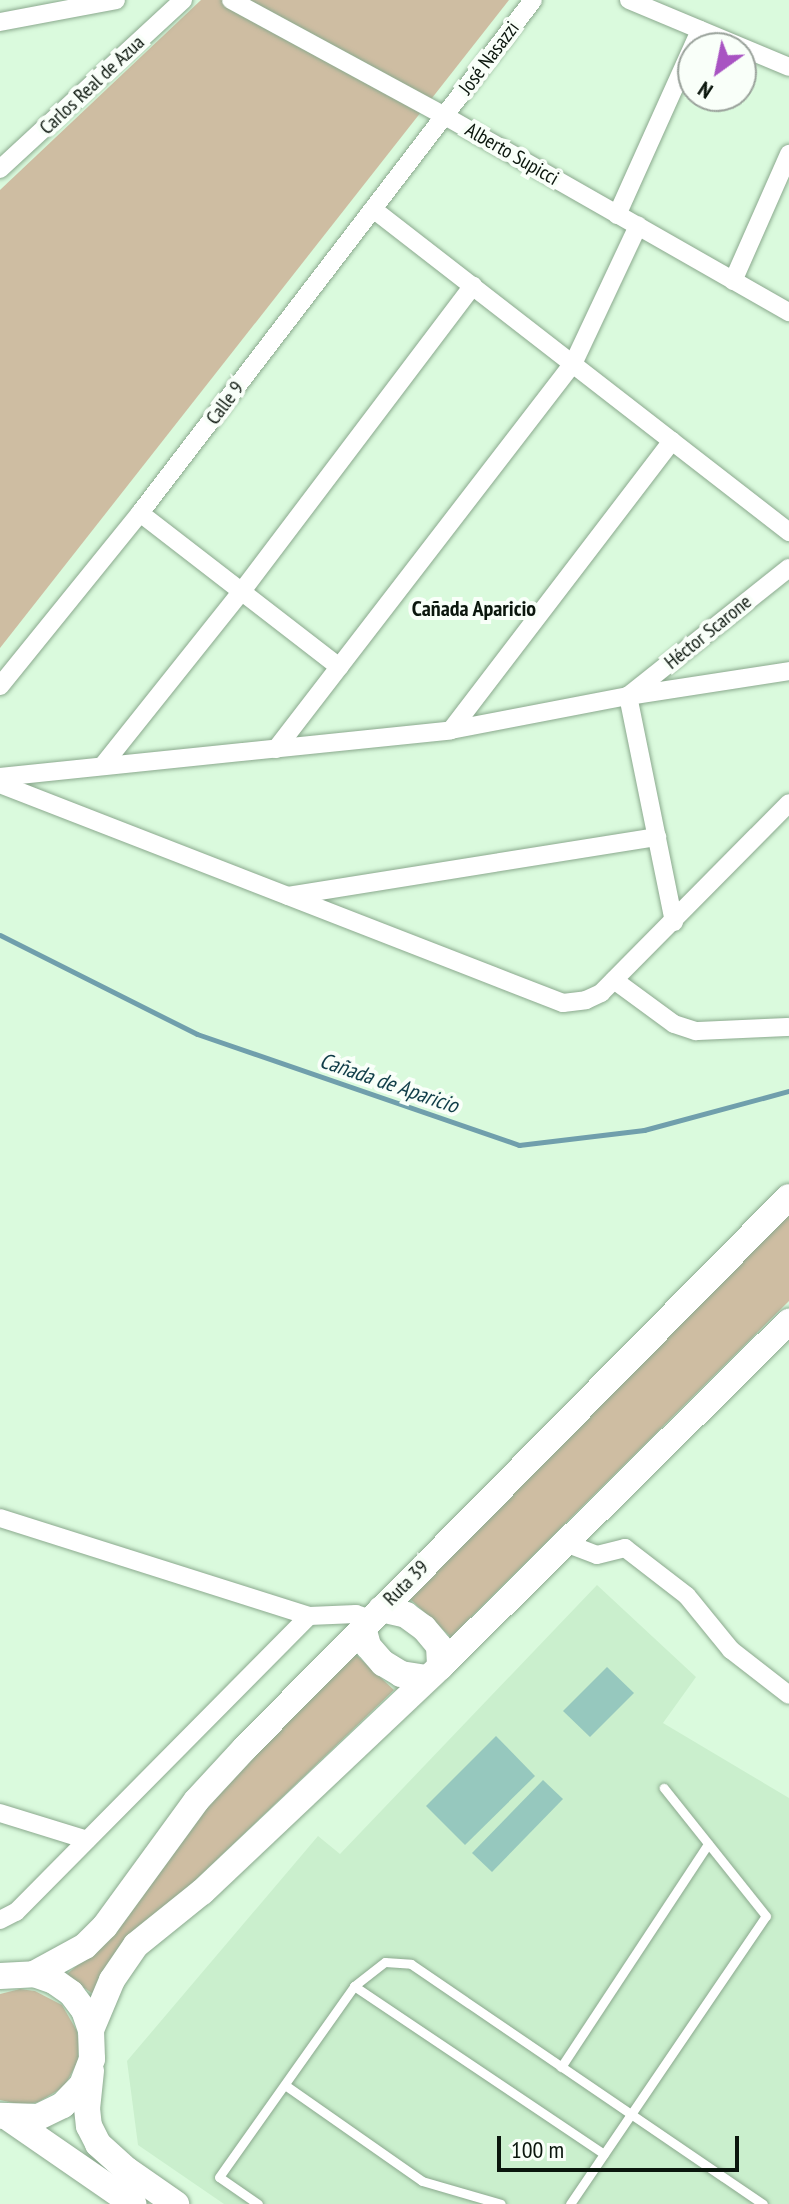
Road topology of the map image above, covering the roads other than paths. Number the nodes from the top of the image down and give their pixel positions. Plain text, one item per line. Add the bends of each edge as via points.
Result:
1 (116, 0) edge
2 (183, 0) edge
3 (231, 0) edge
4 (533, 0) edge
5 (629, 0) edge
6 (672, 8) edge
7 (0, 22) edge
8 (700, 30) junction
9 (787, 61) edge
10 (445, 116) junction
11 (789, 155) edge
12 (0, 169) edge
13 (373, 209) junction
14 (617, 215) junction
15 (638, 226) junction
16 (733, 281) junction
17 (473, 286) junction
18 (789, 312) edge
19 (573, 364) junction
20 (672, 441) junction
21 (140, 513) junction
22 (789, 532) edge
23 (789, 568) edge
24 (242, 591) junction
25 (339, 667) junction
26 (789, 671) edge
27 (0, 686) edge
28 (628, 696) junction
29 (451, 730) junction
30 (276, 749) junction
31 (103, 765) junction
32 (0, 777) edge
33 (0, 784) edge
34 (789, 803) edge
35 (657, 837) junction
36 (287, 896) junction
37 (674, 922) junction
38 (614, 980) junction
39 (789, 1027) edge
40 (789, 1197) edge
41 (789, 1322) edge
42 (0, 1518) edge
43 (563, 1542) junction
44 (309, 1616) junction
45 (372, 1618) junction
46 (434, 1673) junction
47 (789, 1695) edge
48 (664, 1788) dead end
49 (0, 1813) edge
50 (87, 1840) junction
51 (708, 1844) junction
52 (0, 1920) edge
53 (34, 1974) junction
54 (0, 1976) edge
55 (354, 1986) junction
56 (91, 2030) junction
57 (92, 2059) junction
58 (561, 2067) junction
59 (285, 2085) junction
60 (630, 2114) junction
61 (5, 2117) edge
62 (604, 2154) junction
63 (133, 2204) edge
64 (176, 2204) edge
65 (258, 2204) edge
66 (501, 2204) edge
67 (570, 2204) edge
68 (763, 2204) edge

1 - 7 street
2 - 12 street, Carlos Real de Azua
3 - 10 street, Alberto Supicci
4 - 10 street, José Nasazzi
5 - 6 street
6 - 8 street
8 - 9 street
8 - 14 street
10 - 13 street, Calle 9
10 - 14 street, Alberto Supicci
11 - 16 street
13 - 17 street
13 - 21 street, Calle 9
14 - 15 street, Alberto Supicci
15 - 16 street, Alberto Supicci
15 - 19 street
16 - 18 street, Alberto Supicci
17 - 19 street
17 - 24 street
19 - 20 street
19 - 25 street
20 - 22 street
20 - 29 street
21 - 24 street
21 - 27 street, Calle 9
23 - 28 street, Héctor Scarone
24 - 25 street
24 - 31 street
25 - 30 street
26 - 28 street
28 - 29 street
28 - 35 street
29 - 30 street
30 - 31 street
31 - 32 street
33 - 36 street
34 - 37 street
35 - 36 street
35 - 37 street
36 - 38 street via 563,1003 586,1000
37 - 38 street
38 - 39 street via 674,1024 696,1031
40 - 45 main road, Ruta 39
41 - 43 main road
42 - 44 street
43 - 46 main road
43 - 47 street via 597,1555 625,1548 687,1596 731,1650
44 - 45 street
44 - 50 street
45 - 46 main road via 368,1646 383,1663 401,1674
45 - 46 main road via 406,1615 424,1628 439,1646
45 - 53 main road, Ruta 39 via 196,1801 105,1926 85,1946
46 - 56 main road via 202,1892 136,1945 112,1980
48 - 51 lane
49 - 50 street
50 - 52 street via 16,1912
51 - 58 lane
51 - 60 lane via 766,1916
53 - 54 main road
53 - 56 main road via 71,1993
55 - 58 lane via 385,1962 411,1964
55 - 59 lane
55 - 62 lane
56 - 57 main road
57 - 61 main road via 82,2085 63,2105 38,2117
57 - 64 main road via 87,2108 98,2144
58 - 60 lane
59 - 65 lane via 219,2177
59 - 66 lane via 422,2181
60 - 62 lane
60 - 68 lane
61 - 63 main road
62 - 67 lane

